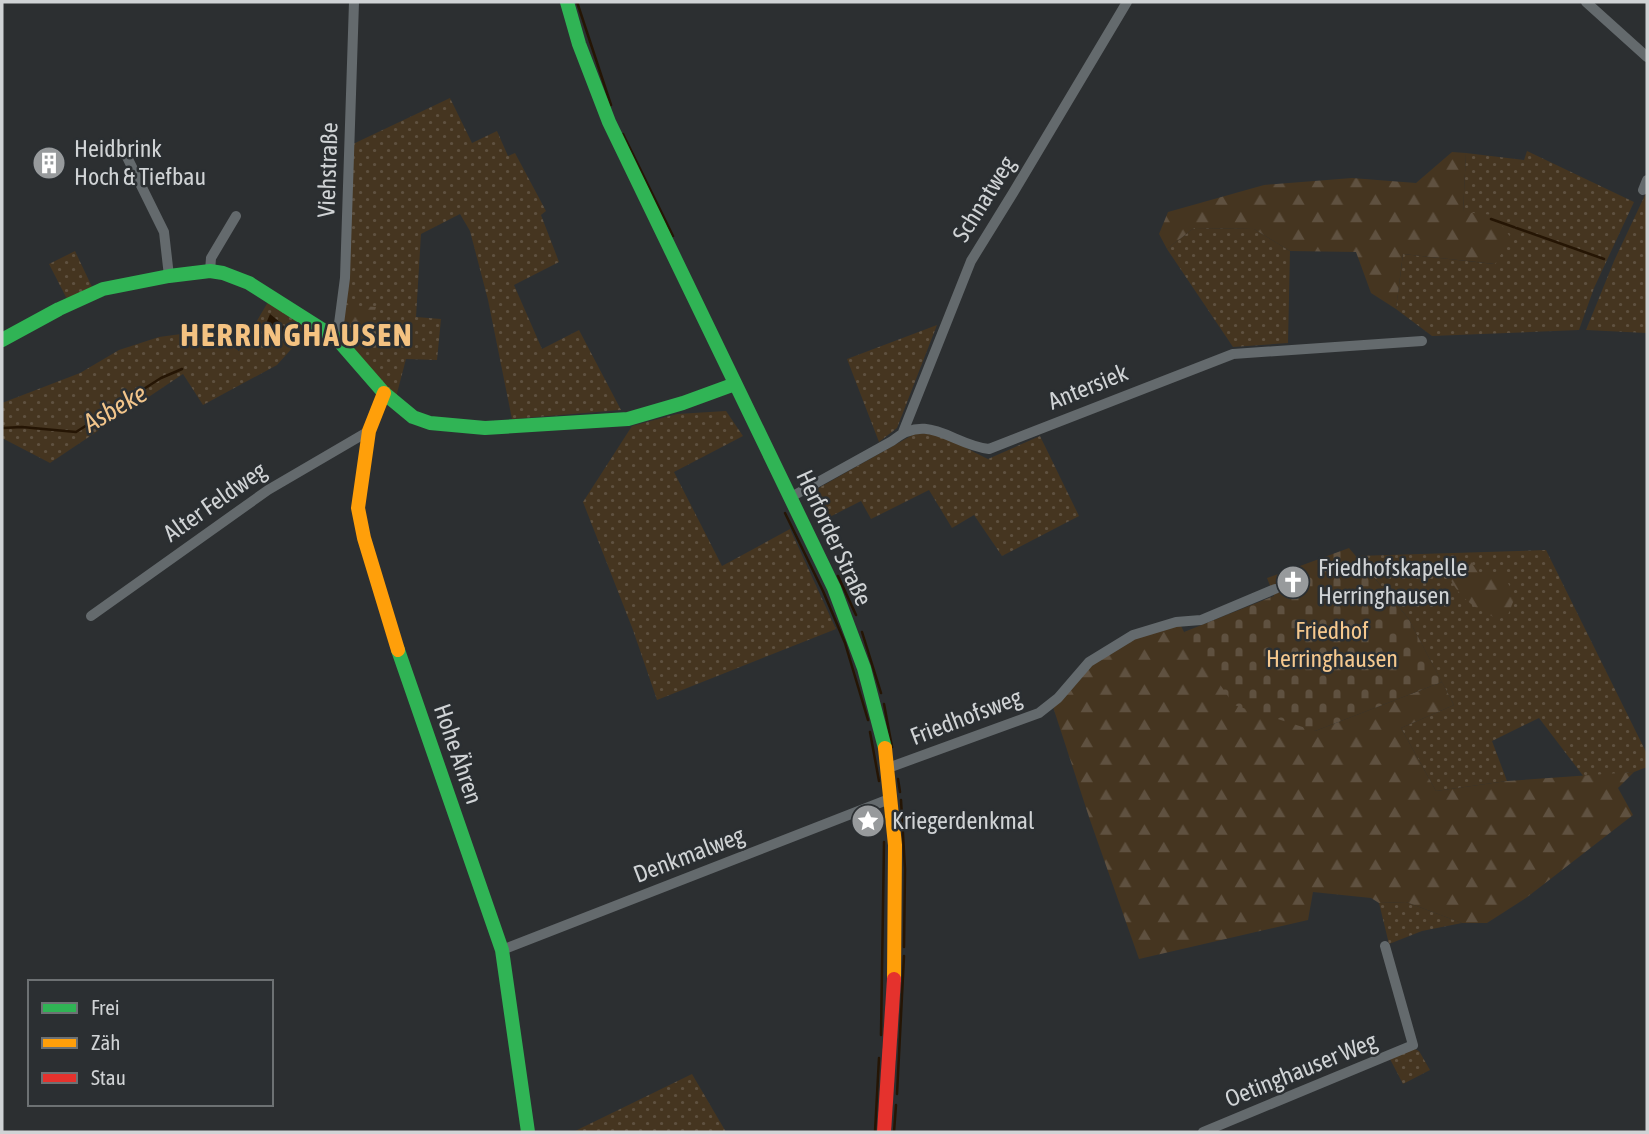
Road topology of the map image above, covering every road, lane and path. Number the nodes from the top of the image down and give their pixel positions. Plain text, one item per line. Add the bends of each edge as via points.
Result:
1 (355, 2) edge
2 (567, 2) edge
3 (1126, 2) edge
4 (1586, 2) edge
5 (1647, 57) edge
6 (126, 155) dead end
7 (236, 216) dead end
8 (210, 271) junction
9 (169, 276) junction
10 (337, 339) junction
11 (2, 340) edge
12 (1422, 341) dead end
13 (735, 384) junction
14 (384, 393) junction
15 (369, 431) junction
16 (903, 432) junction
17 (791, 497) junction
18 (1275, 589) dead end
19 (91, 616) dead end
20 (888, 768) junction
21 (892, 798) junction
22 (1385, 946) dead end
23 (502, 950) junction
24 (528, 1132) edge
25 (884, 1132) edge
26 (1203, 1132) edge

1 - 10 street, Viehstraße via 345,278
2 - 13 street, Herforder Straße via 609,122
3 - 16 street, Schnatweg via 971,261
4 - 5 street
6 - 9 street via 164,232
7 - 8 street via 211,258
8 - 9 street
8 - 10 street via 249,283
9 - 11 street via 103,289
10 - 14 street
12 - 16 street, Antersiek via 1233,354 989,449 926,428
13 - 14 street via 628,419 485,428 430,424 413,417
13 - 17 street, Herforder Straße
14 - 15 street, Hohe Ähren
15 - 19 street, Alter Feldweg via 268,490
15 - 23 street, Hohe Ähren via 358,508 364,538 414,699
16 - 17 street
17 - 20 street, Herforder Straße via 862,657
18 - 20 street, Friedhofsweg via 1201,620 1133,635 1089,662 1039,713
20 - 21 street, Herforder Straße
21 - 23 street, Denkmalweg
21 - 25 street, Herforder Straße via 895,950
22 - 26 street, Oetinghauser Weg via 1412,1040
23 - 24 street, Hohe Ähren

